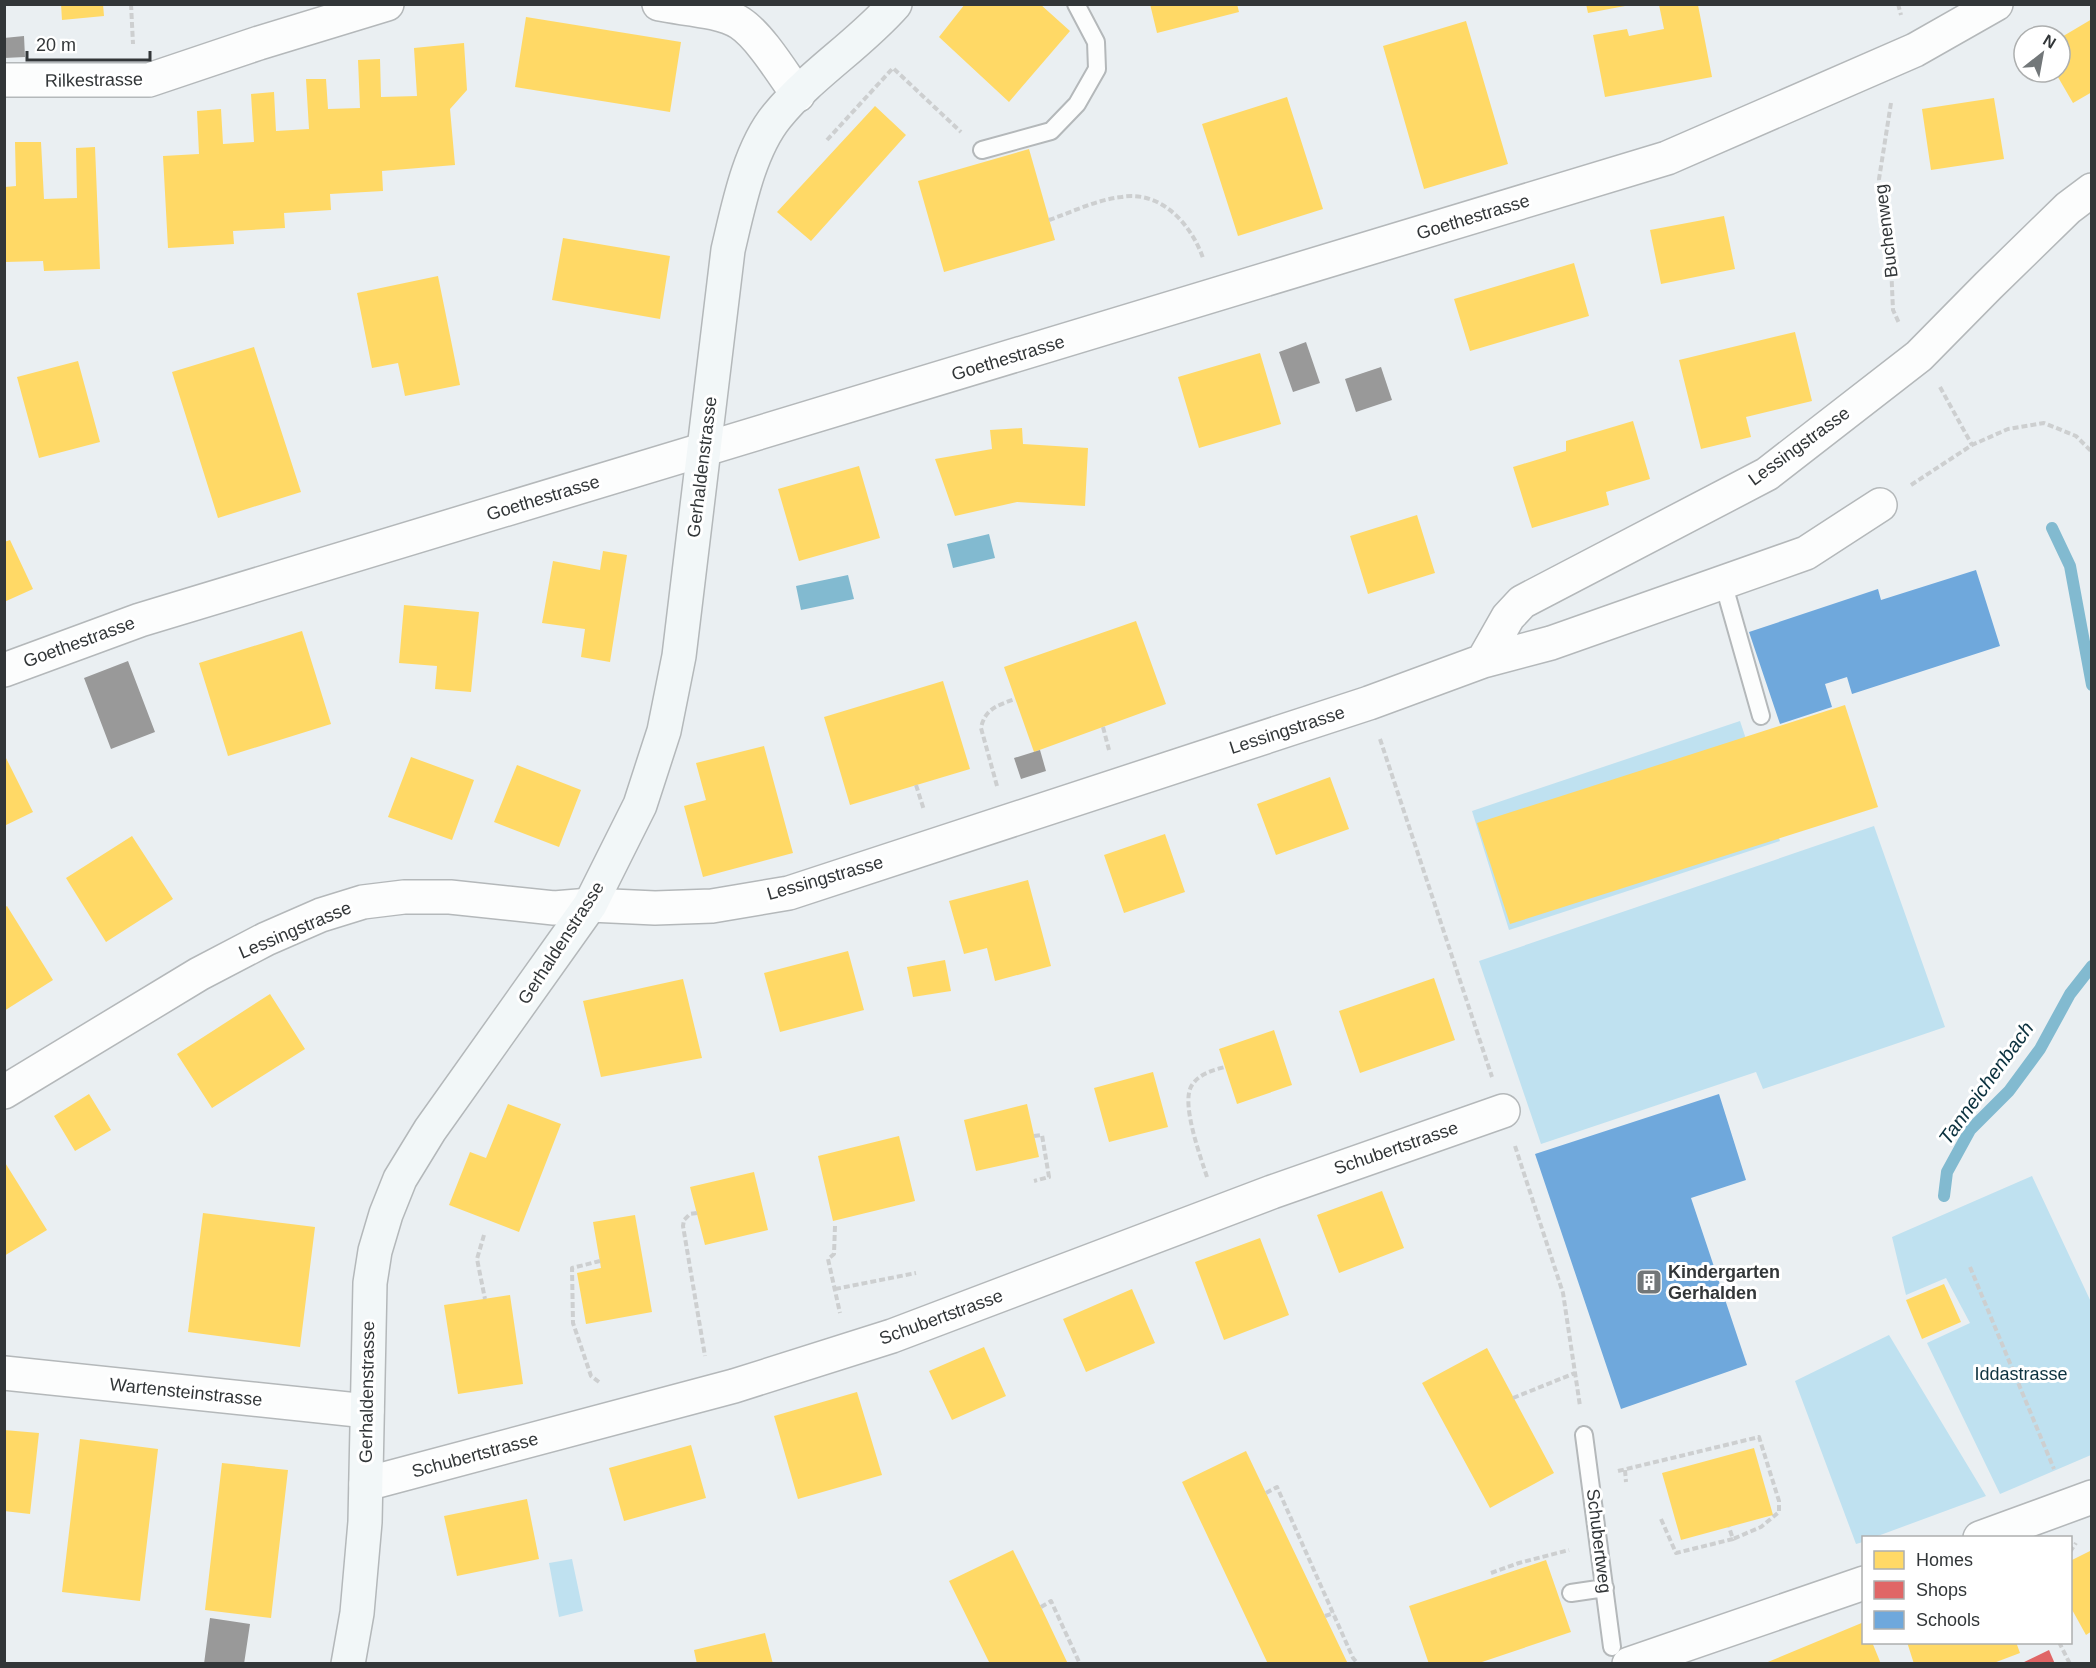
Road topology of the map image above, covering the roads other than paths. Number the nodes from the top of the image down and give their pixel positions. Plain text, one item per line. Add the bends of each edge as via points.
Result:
1 (387, 4) edge
2 (659, 4) edge
3 (895, 4) edge
4 (1076, 4) edge
5 (1996, 4) edge
6 (4, 80) edge
7 (798, 94) junction
8 (982, 150) road end
9 (2091, 190) edge
10 (704, 450) junction
11 (1880, 505) road end
12 (1724, 582) junction
13 (1483, 662) junction
14 (4, 670) edge
15 (1761, 716) dead end
16 (590, 905) junction
17 (4, 1092) edge
18 (1503, 1111) dead end
19 (4, 1373) edge
20 (367, 1411) junction
21 (1584, 1435) dead end
22 (366, 1484) junction
23 (2091, 1497) edge
24 (1985, 1536) edge
25 (1862, 1583) edge
26 (1605, 1588) junction
27 (1571, 1593) dead end
28 (1620, 1655) edge
29 (348, 1664) edge

1 - 6 street, Rilkestrasse via 149,80
2 - 7 street via 722,15 739,22 762,45
3 - 7 street, Gerhaldenstrasse
4 - 8 lane via 1096,42 1097,69 1077,104 1051,131
5 - 10 street, Goethestrasse via 1910,53 1667,158
7 - 10 street, Gerhaldenstrasse via 776,117 755,155 742,191 728,250
9 - 13 street, Lessingstrasse via 1902,370 1767,474 1522,602 1508,617
10 - 14 street, Goethestrasse via 140,620
10 - 16 street, Gerhaldenstrasse via 679,656 664,731 640,805
11 - 12 street, Lessingstrasse via 1806,553
12 - 13 street, Lessingstrasse via 1551,644
12 - 15 lane
13 - 16 street, Lessingstrasse via 1369,704 789,893 712,906
16 - 17 street, Lessingstrasse via 554,908 450,897 404,897 363,902 321,915 199,974
16 - 20 street, Gerhaldenstrasse via 430,1130 391,1199 370,1283
18 - 22 street, Schubertstrasse via 1219,1212 920,1326 711,1392
19 - 20 street, Wartensteinstrasse
20 - 22 street, Gerhaldenstrasse
21 - 26 lane, Schubertweg
22 - 29 street, Gerhaldenstrasse via 357,1614
23 - 24 street
25 - 28 street
26 - 27 lane
26 - 28 lane, Schubertweg

